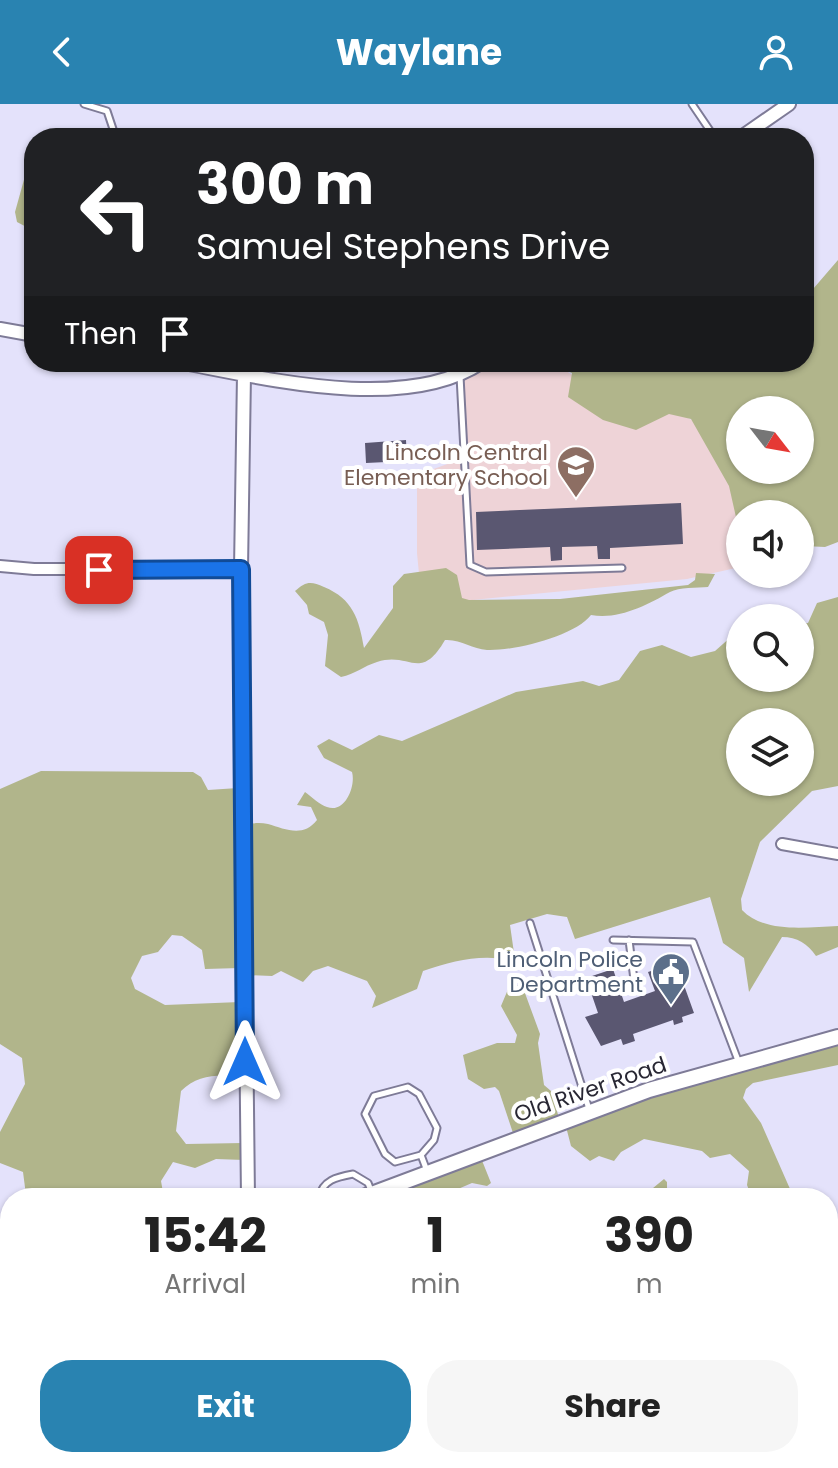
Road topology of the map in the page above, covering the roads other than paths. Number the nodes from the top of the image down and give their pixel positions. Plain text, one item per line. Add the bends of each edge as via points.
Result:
1 (84, 104) edge
2 (692, 104) edge
3 (789, 104) edge
4 (113, 128) edge
5 (708, 128) edge
6 (754, 128) edge
7 (0, 329) edge
8 (24, 333) edge
9 (233, 372) edge
10 (466, 372) edge
11 (244, 374) junction
12 (460, 376) junction
13 (0, 566) edge
14 (622, 568) dead end
15 (241, 569) junction
16 (782, 844) dead end
17 (838, 854) edge
18 (530, 923) dead end
19 (613, 940) dead end
20 (629, 940) junction
21 (635, 988) dead end
22 (838, 1037) edge
23 (739, 1063) junction
24 (590, 1110) junction
25 (421, 1155) junction
26 (428, 1172) junction
27 (248, 1188) edge
28 (322, 1188) edge
29 (368, 1188) edge
30 (387, 1188) edge

1 - 4 lane via 107,111
2 - 5 lane
3 - 6 street
7 - 8 street
9 - 11 street
10 - 12 street
11 - 12 street via 362,388
11 - 15 street
12 - 14 lane via 470,565 486,572
13 - 15 street
15 - 27 street
16 - 17 street
18 - 24 lane
19 - 20 lane
20 - 21 lane
20 - 23 lane via 688,940 696,946
22 - 23 main road, Old River Road
23 - 24 main road, Old River Road
24 - 26 main road, Old River Road
25 - 25 lane via 437,1128 419,1094 408,1087 374,1096 365,1114 385,1154 395,1162
25 - 26 lane
26 - 30 main road, Old River Road
28 - 29 lane via 353,1174

